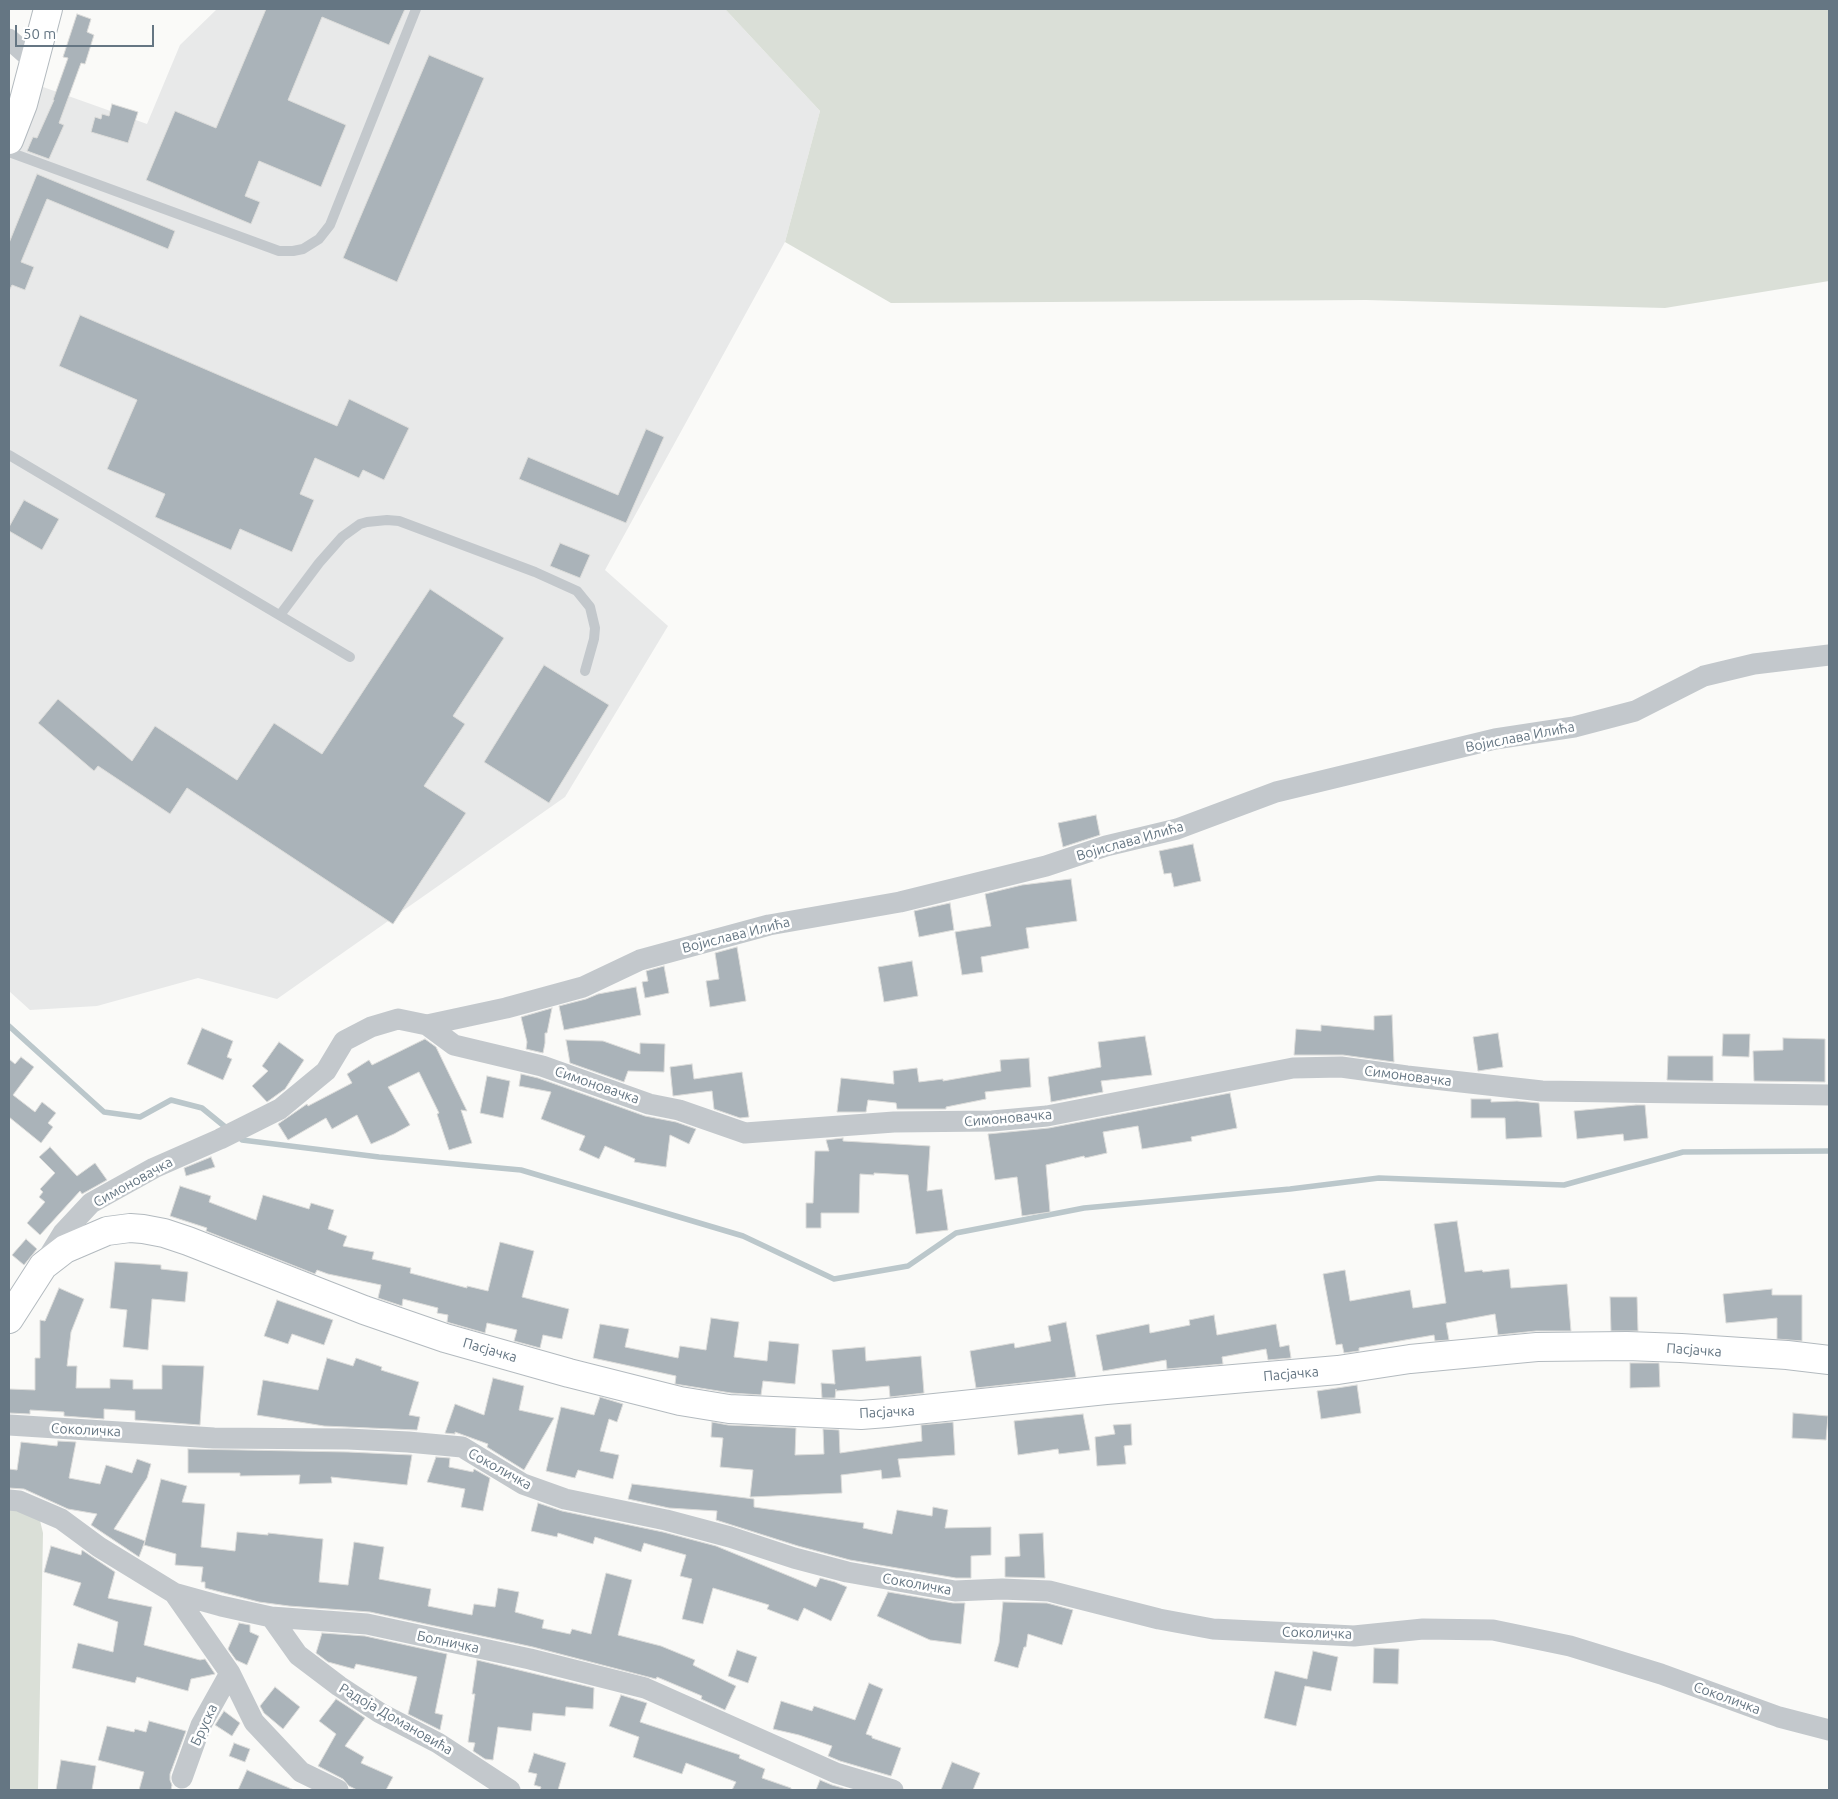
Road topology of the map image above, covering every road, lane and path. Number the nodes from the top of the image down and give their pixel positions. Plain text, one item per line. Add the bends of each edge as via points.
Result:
1 (48, 9) edge
2 (416, 9) edge
3 (9, 38) edge
4 (36, 62) junction
5 (9, 140) edge
6 (9, 152) edge
7 (9, 455) edge
8 (280, 616) junction
9 (1829, 655) edge
10 (350, 657) dead end
11 (585, 671) dead end
12 (428, 1025) junction
13 (1829, 1096) edge
14 (43, 1266) junction
15 (9, 1319) edge
16 (1829, 1360) edge
17 (9, 1425) edge
18 (9, 1500) edge
19 (174, 1593) junction
20 (271, 1617) junction
21 (230, 1674) junction
22 (1829, 1730) edge
23 (182, 1778) dead end
24 (338, 1790) edge
25 (510, 1790) edge
26 (893, 1790) edge

1 - 4 main road
2 - 6 lane via 330,225 319,239 303,249 279,251
3 - 4 street
4 - 5 main road
7 - 8 lane
8 - 10 lane
8 - 11 lane via 342,537 367,522 399,521 577,591 590,607 595,628
9 - 12 street, Војислава Илића via 1754,664 1704,676 1635,710 1582,725 1495,739 1276,792 1177,829 1106,846 1046,866 900,902 769,925 640,960 583,987
12 - 13 street, Симоновачка via 454,1045 542,1066 746,1134 894,1122 992,1121 1047,1116 1293,1068 1341,1067 1542,1091
12 - 14 street, Симоновачка via 398,1019 371,1026 344,1042 326,1071 280,1109 154,1168 92,1204 63,1233
14 - 15 main road, Пасјачка
14 - 16 main road, Пасјачка via 65,1249 118,1228 164,1233 445,1338 680,1401 729,1409 887,1414 1538,1347 1681,1348
17 - 22 street, Соколичка via 214,1438 391,1441 462,1448 523,1484 566,1499 684,1525 847,1572 955,1591 1049,1591 1213,1629 1354,1636 1423,1629 1493,1630 1570,1646 1661,1674 1779,1717
18 - 19 street, Болничка via 61,1519 99,1547
19 - 20 street, Болничка
19 - 21 street
20 - 25 street, Радоја Домановића via 298,1655 339,1686 380,1713 438,1742
20 - 26 street, Болничка via 367,1624 645,1688 836,1773
21 - 23 street, Бруска via 201,1726
21 - 24 street via 254,1722 301,1772

